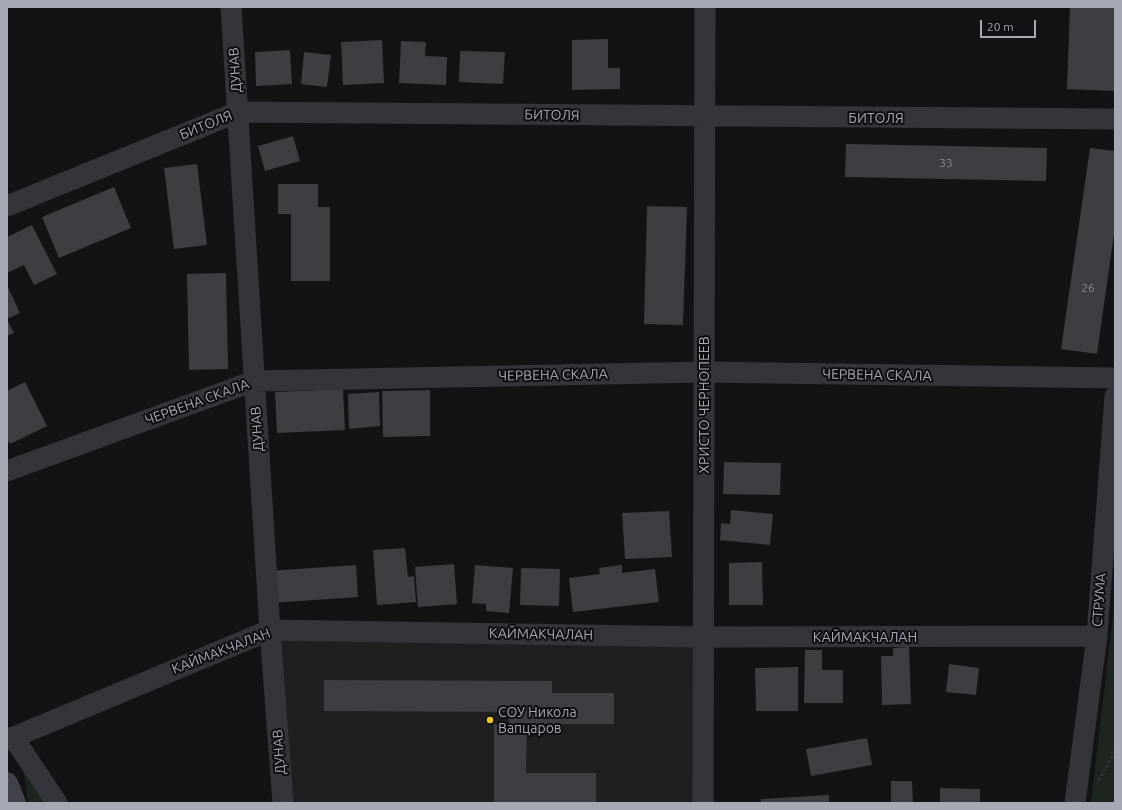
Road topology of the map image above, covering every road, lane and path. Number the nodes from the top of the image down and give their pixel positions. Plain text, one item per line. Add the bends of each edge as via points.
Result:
1 (231, 7) edge
2 (705, 7) edge
3 (238, 112) junction
4 (705, 116) junction
5 (1115, 119) edge
6 (7, 206) edge
7 (704, 372) junction
8 (1115, 378) edge
9 (254, 381) junction
10 (1115, 396) edge
11 (7, 471) edge
12 (270, 630) junction
13 (1096, 636) junction
14 (703, 637) junction
15 (10, 738) edge
16 (1115, 751) edge
17 (1097, 784) dead end
18 (57, 803) edge
19 (282, 803) edge
20 (703, 803) edge
21 (1075, 803) edge

1 - 3 street, ДУНАВ
2 - 4 street, ХРИСТО ЧЕРНОПЕЕВ
3 - 4 street, БИТОЛЯ
3 - 6 street, БИТОЛЯ
3 - 9 street, ДУНАВ
4 - 5 street, БИТОЛЯ
4 - 7 street, ХРИСТО ЧЕРНОПЕЕВ
7 - 8 street, ЧЕРВЕНА СКАЛА
7 - 9 street, ЧЕРВЕНА СКАЛА
7 - 14 street, ХРИСТО ЧЕРНОПЕЕВ
9 - 11 street, ЧЕРВЕНА СКАЛА
9 - 12 street, ДУНАВ
10 - 13 street, СТРУМА
12 - 14 street, КАЙМАКЧАЛАН
12 - 15 street, КАЙМАКЧАЛАН
12 - 19 street, ДУНАВ
13 - 14 street, КАЙМАКЧАЛАН
13 - 21 street, СТРУМА
14 - 20 street, ХРИСТО ЧЕРНОПЕЕВ
15 - 18 street
16 - 17 path

